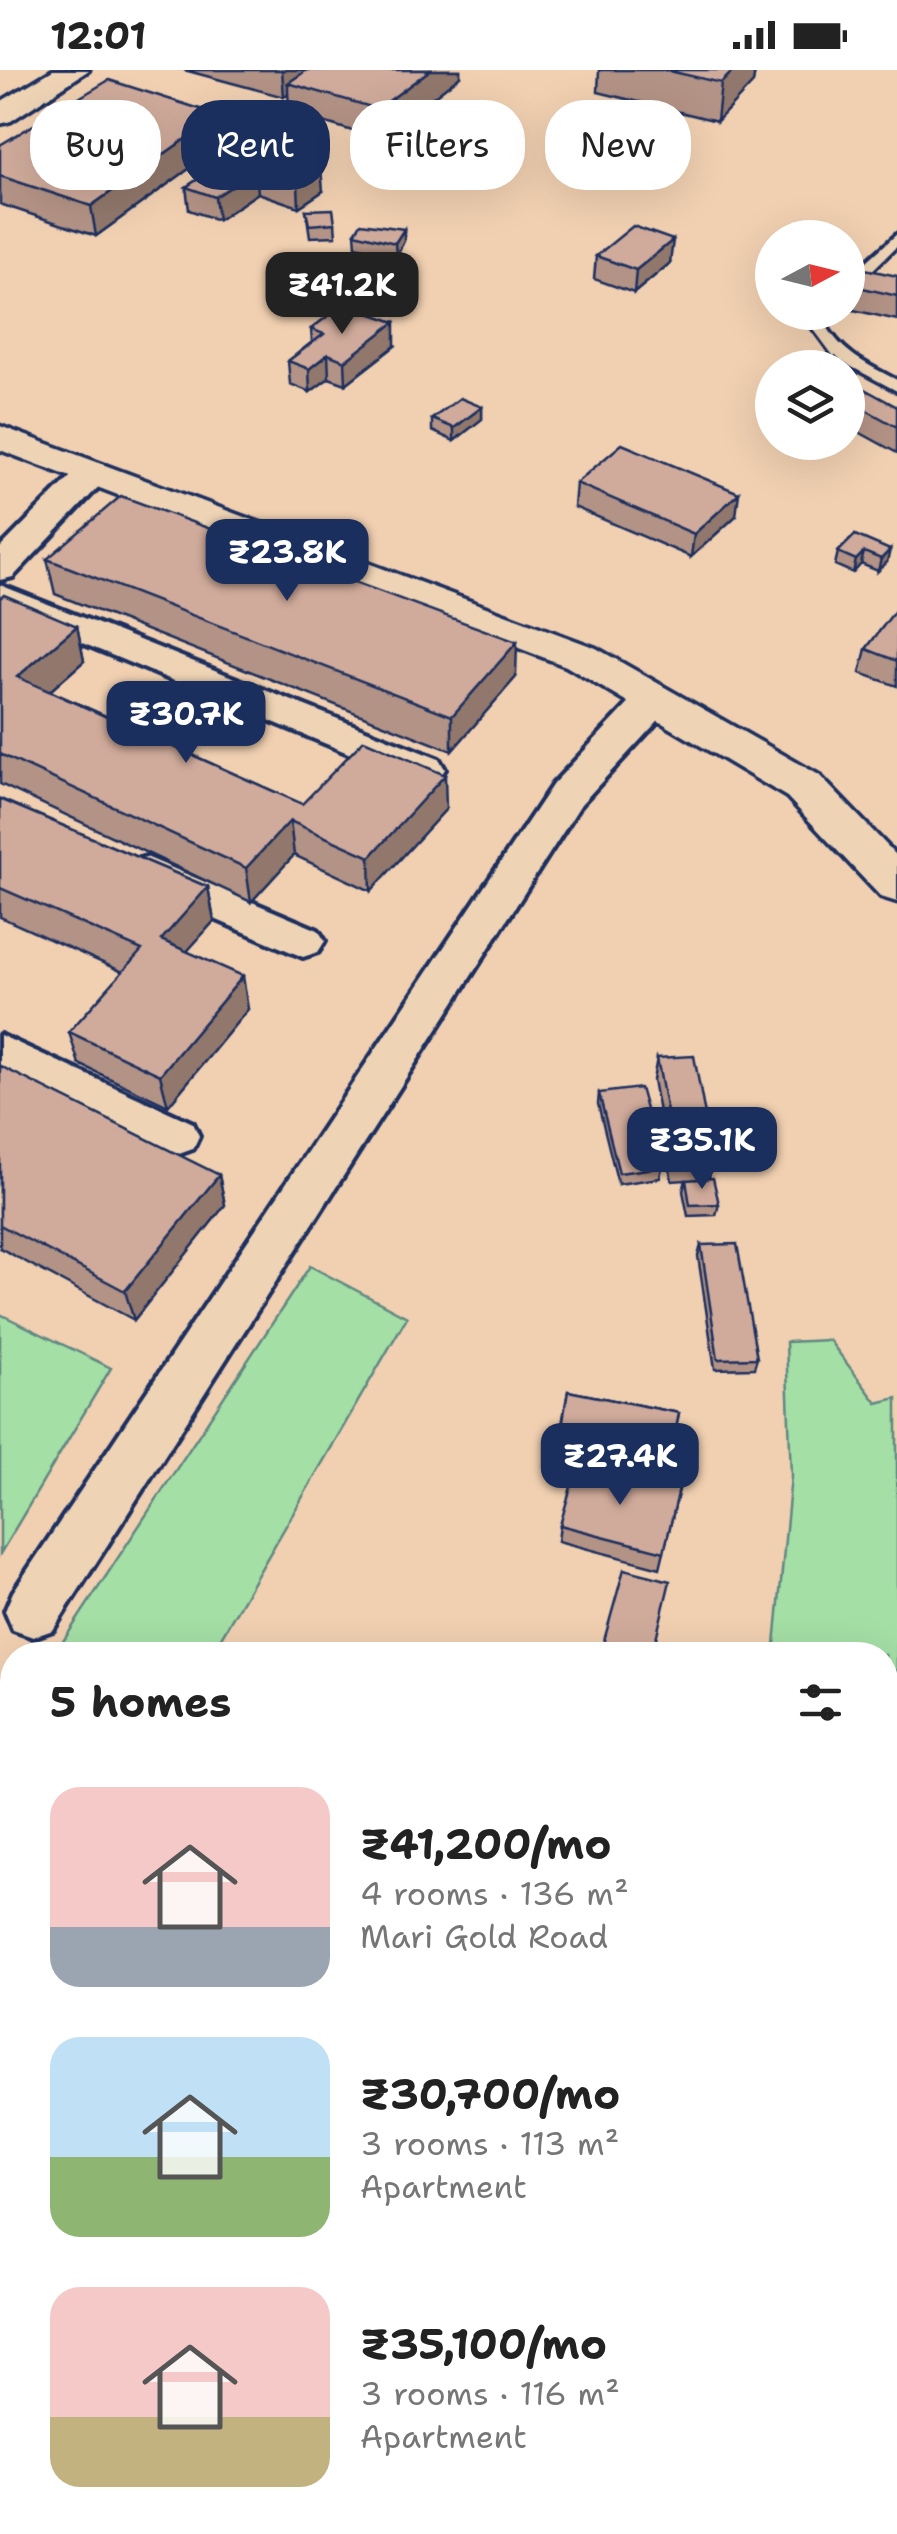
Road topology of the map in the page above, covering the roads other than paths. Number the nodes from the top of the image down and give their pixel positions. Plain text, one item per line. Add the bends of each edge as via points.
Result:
1 (74, 70) edge
2 (0, 115) edge
3 (897, 238) edge
4 (865, 269) edge
5 (820, 330) edge
6 (897, 386) edge
7 (0, 437) edge
8 (93, 474) junction
9 (0, 570) edge
10 (0, 596) edge
11 (653, 702) junction
12 (443, 777) edge
13 (107, 854) edge
14 (897, 885) edge
15 (303, 941) dead end
16 (0, 1052) edge
17 (176, 1136) dead end
18 (34, 1610) dead end

1 - 2 street
3 - 4 lane
5 - 6 lane via 840,357
7 - 8 street
8 - 9 street
8 - 11 street via 581,657
10 - 12 street
11 - 14 street via 803,786
11 - 18 street via 567,794
13 - 15 street
16 - 17 street

